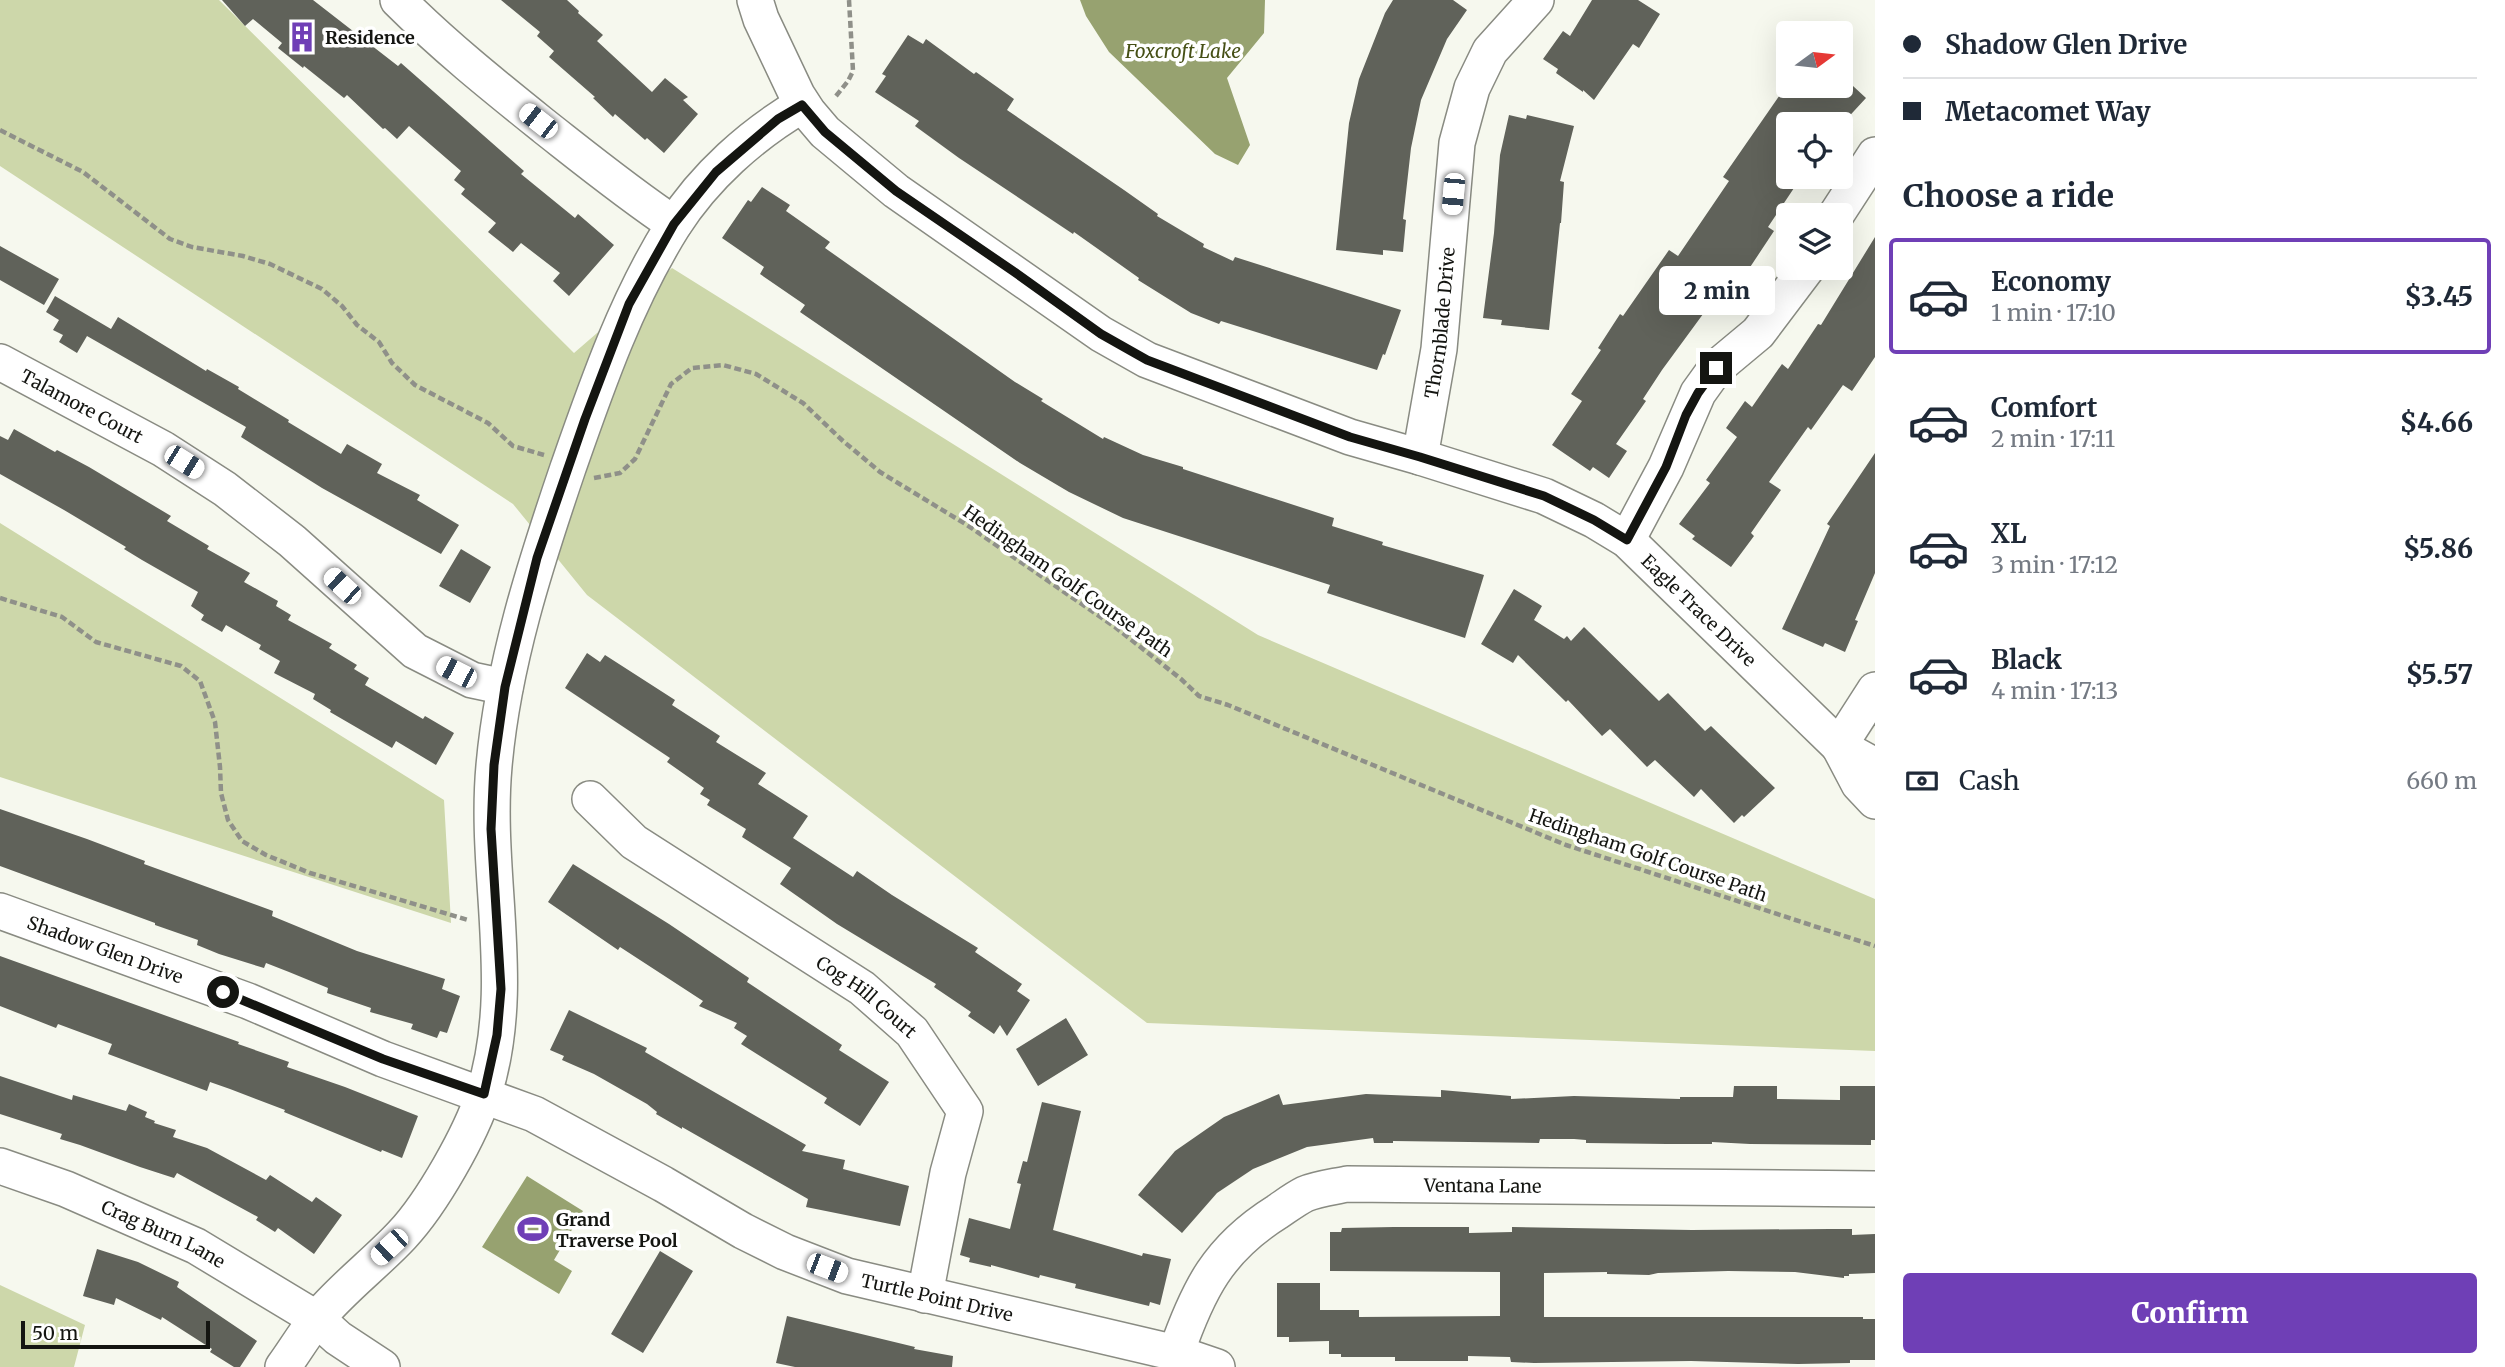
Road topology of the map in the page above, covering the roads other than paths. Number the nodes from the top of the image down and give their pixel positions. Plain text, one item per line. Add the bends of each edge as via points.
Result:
1 (398, 0) edge
2 (755, 0) edge
3 (1536, 0) edge
4 (802, 105) junction
5 (1875, 155) edge
6 (1844, 203) edge
7 (674, 224) junction
8 (1798, 280) edge
9 (0, 362) edge
10 (1420, 457) junction
11 (1627, 540) junction
12 (505, 687) junction
13 (1875, 690) edge
14 (1839, 746) junction
15 (1875, 766) edge
16 (590, 799) dead end
17 (1875, 801) edge
18 (0, 911) edge
19 (484, 1094) junction
20 (0, 1166) edge
21 (1875, 1189) edge
22 (925, 1294) junction
23 (317, 1319) junction
24 (1176, 1353) junction
25 (283, 1367) edge
26 (382, 1367) edge
27 (1217, 1367) edge

1 - 7 street via 519,106
2 - 4 street, Eagle Trace Drive
3 - 10 street, Thornblade Drive via 1490,51 1472,88 1457,143 1439,349
4 - 7 street via 778,119 716,172
4 - 10 street, Eagle Trace Drive via 825,132 896,191 1101,334 1147,360 1350,437
5 - 6 street
7 - 12 street via 629,304 585,419 537,558
8 - 11 street via 1758,333 1716,368 1698,393
9 - 12 street, Talamore Court via 163,449 225,488 415,651 472,680
10 - 11 street, Eagle Trace Drive via 1544,496
11 - 14 street, Eagle Trace Drive
12 - 19 street via 491,829 501,989
13 - 14 street
14 - 15 street, Eagle Trace Drive
14 - 17 street, Eagle Trace Drive via 1859,784
16 - 22 street, Cog Hill Court via 634,842 862,988 912,1032 965,1111 948,1172
18 - 19 street, Shadow Glen Drive via 248,1001 383,1059
19 - 22 street, Turtle Point Drive via 534,1114 785,1252 847,1276
19 - 23 street via 459,1150 403,1234
20 - 23 street, Crag Burn Lane via 66,1189 196,1246
21 - 24 street, Ventana Lane via 1347,1184 1306,1194 1236,1242 1214,1268
22 - 24 street, Turtle Point Drive
23 - 25 street
23 - 26 street, Crag Burn Lane
24 - 27 street, Turtle Point Drive

